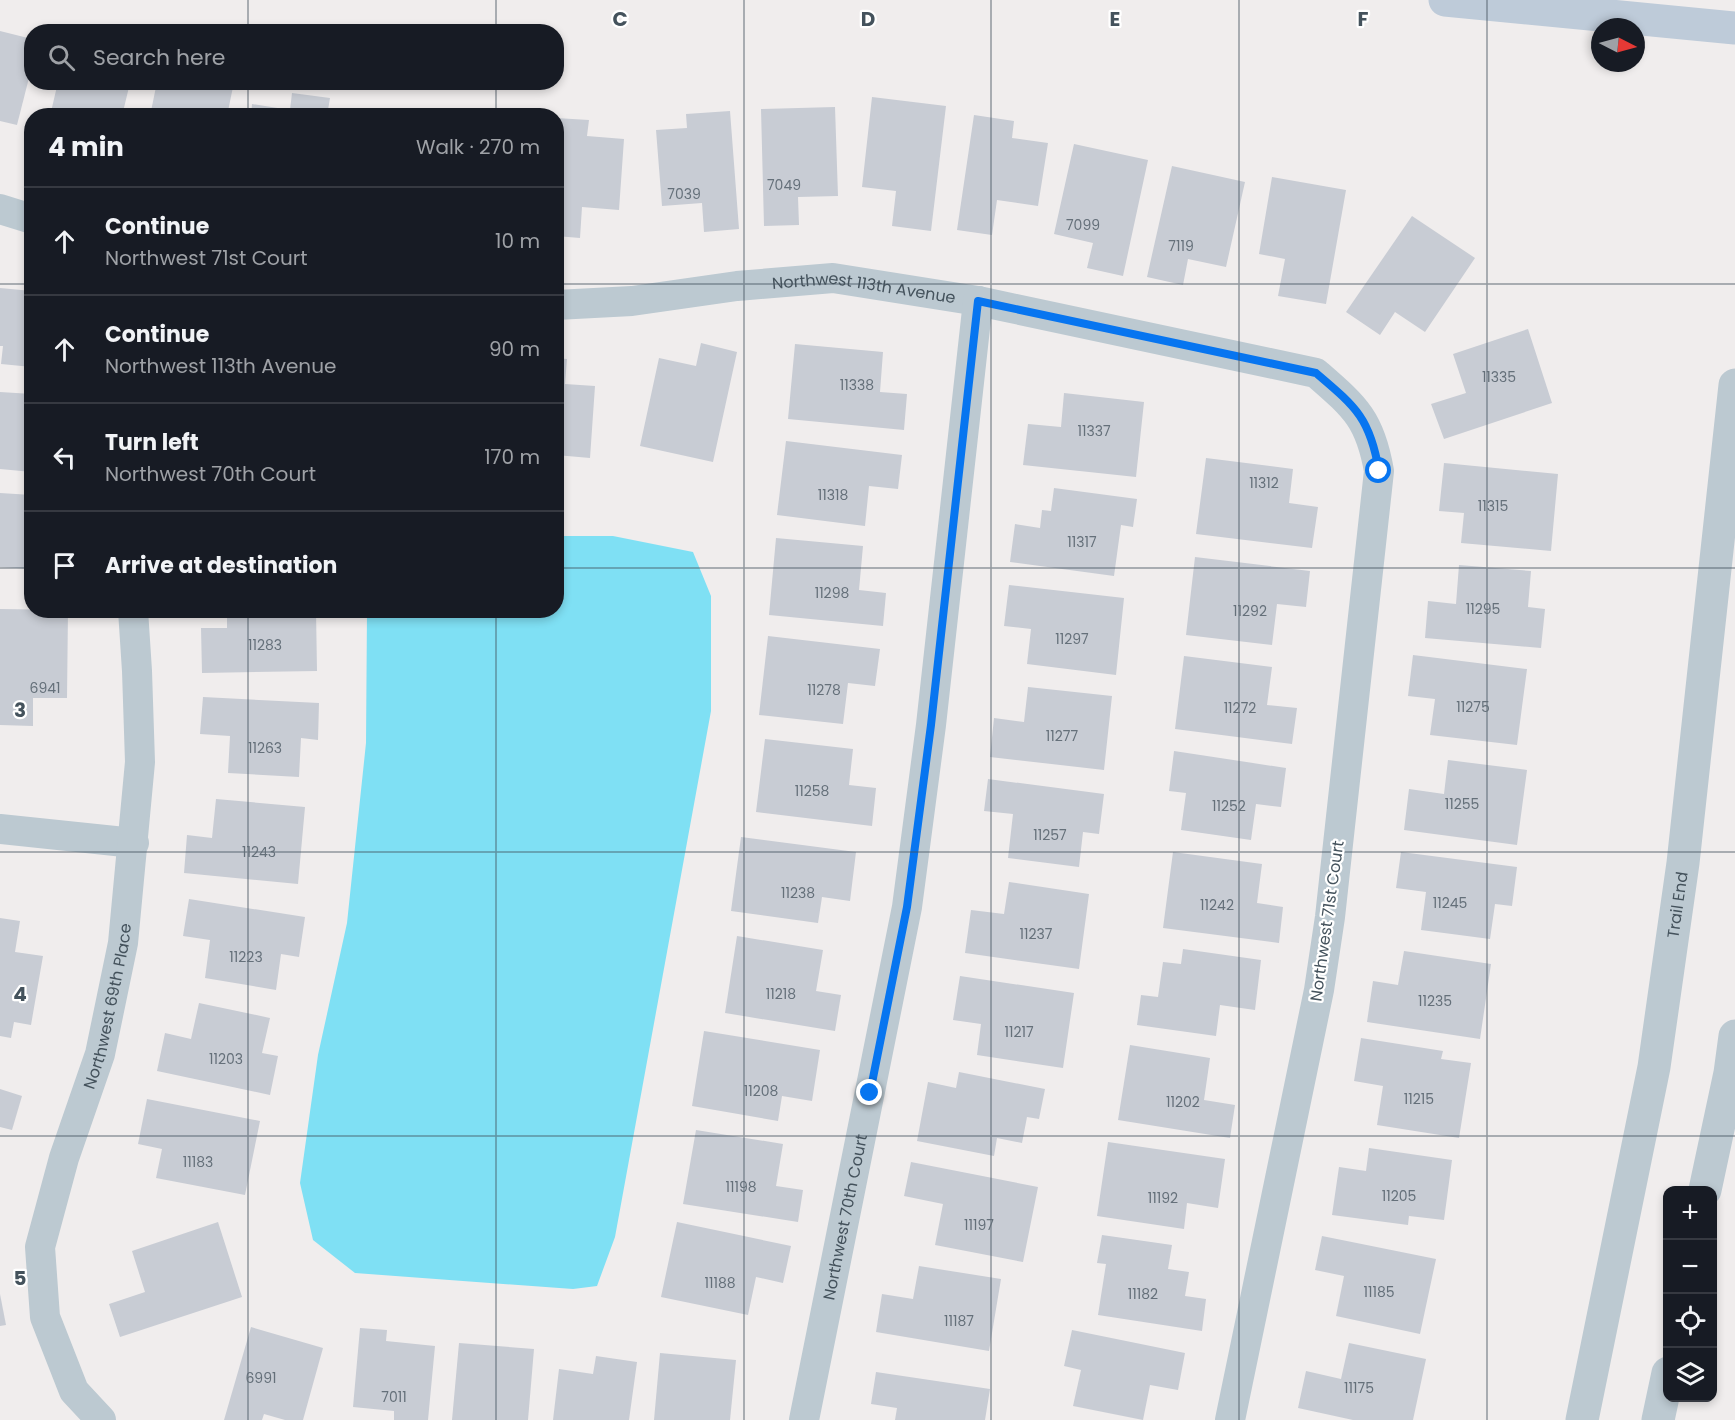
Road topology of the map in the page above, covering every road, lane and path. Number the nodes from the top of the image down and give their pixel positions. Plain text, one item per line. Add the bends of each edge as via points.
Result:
1 (1445, 0) edge
2 (1735, 28) edge
3 (0, 209) edge
4 (24, 216) edge
5 (978, 301) junction
6 (564, 304) edge
7 (1735, 385) edge
8 (1362, 417) joint
9 (134, 618) edge
10 (0, 829) edge
11 (134, 843) junction
12 (1735, 1036) edge
13 (1706, 1186) edge
14 (1663, 1396) edge
15 (101, 1420) edge
16 (804, 1420) edge
17 (1230, 1420) edge
18 (1582, 1420) edge
19 (1658, 1420) edge

1 - 2 main road
3 - 4 street
5 - 6 street, Northwest 113th Avenue via 833,278 632,301
5 - 8 street, Northwest 113th Avenue via 1316,373
5 - 16 street, Northwest 70th Court via 907,907
7 - 18 street, Trail End via 1683,863 1654,1067
8 - 17 street, Northwest 71st Court via 1374,444 1379,471 1328,927 1319,990
9 - 11 street, Northwest 69th Place via 140,762
10 - 11 street
11 - 15 street, Northwest 69th Place via 123,943 100,1054 64,1158 40,1247 45,1317 74,1391
12 - 13 street
14 - 19 street

